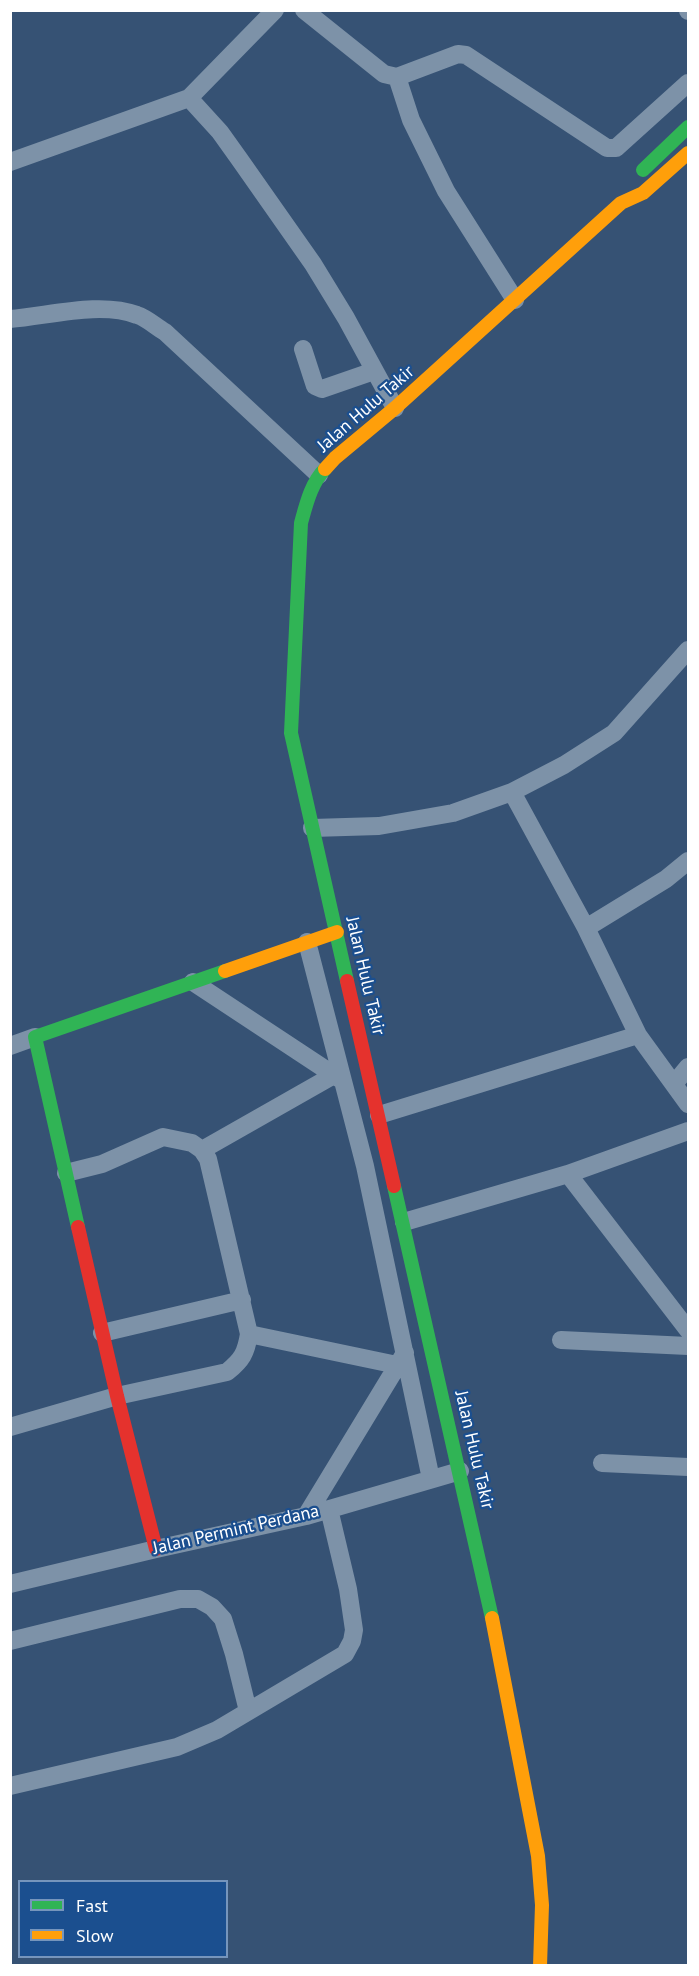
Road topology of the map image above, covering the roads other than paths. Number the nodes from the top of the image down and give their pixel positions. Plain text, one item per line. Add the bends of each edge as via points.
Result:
1 (275, 10) edge
2 (304, 10) edge
3 (397, 77) junction
4 (688, 83) edge
5 (189, 98) junction
6 (688, 127) edge
7 (688, 153) edge
8 (10, 162) edge
9 (621, 203) junction
10 (515, 300) junction
11 (10, 319) edge
12 (303, 349) dead end
13 (374, 371) junction
14 (395, 408) junction
15 (319, 475) junction
16 (688, 650) edge
17 (513, 792) junction
18 (312, 828) junction
19 (688, 861) edge
20 (586, 928) junction
21 (337, 932) junction
22 (307, 942) junction
23 (193, 982) junction
24 (638, 1035) junction
25 (35, 1037) junction
26 (10, 1046) edge
27 (688, 1067) edge
28 (338, 1078) junction
29 (674, 1084) junction
30 (688, 1104) edge
31 (379, 1115) junction
32 (688, 1131) edge
33 (202, 1150) junction
34 (66, 1173) junction
35 (568, 1174) junction
36 (404, 1222) junction
37 (242, 1300) junction
38 (688, 1330) edge
39 (102, 1333) junction
40 (249, 1334) junction
41 (561, 1340) dead end
42 (688, 1346) edge
43 (401, 1359) junction
44 (117, 1396) junction
45 (10, 1427) edge
46 (602, 1462) dead end
47 (688, 1467) edge
48 (460, 1471) junction
49 (430, 1479) junction
50 (329, 1509) junction
51 (306, 1516) junction
52 (156, 1549) junction
53 (10, 1584) edge
54 (10, 1641) edge
55 (248, 1711) junction
56 (10, 1786) edge
57 (540, 1965) edge

1 - 5 street
2 - 3 street via 384,74
3 - 4 street via 458,54 466,55 607,148 616,148
3 - 10 street via 411,120 446,191
5 - 8 street
5 - 13 street via 220,132 313,264
6 - 9 street via 631,182
7 - 9 street, Jalan Hulu Takir via 643,193
9 - 10 street, Jalan Hulu Takir
10 - 14 street, Jalan Hulu Takir
11 - 15 street via 102,310 138,315 165,332
12 - 13 street via 315,386 322,390
13 - 14 street
14 - 15 street, Jalan Hulu Takir
15 - 18 street, Jalan Hulu Takir via 300,524 291,733
16 - 17 street via 614,733
17 - 18 street via 453,813 379,826
17 - 20 street
18 - 21 street, Jalan Hulu Takir
19 - 20 street
20 - 24 street
21 - 22 street
21 - 31 street, Jalan Hulu Takir
22 - 23 street
22 - 28 street
23 - 25 street
23 - 28 street
24 - 29 street
24 - 31 street
25 - 26 street
25 - 34 street
27 - 29 street
28 - 33 street
28 - 43 street via 365,1166
29 - 30 street
31 - 36 street, Jalan Hulu Takir
32 - 35 street
33 - 34 street via 192,1143 163,1137 102,1164
33 - 37 street via 208,1160
34 - 39 street
35 - 36 street
35 - 38 street
36 - 48 street, Jalan Hulu Takir
37 - 39 street
37 - 40 street
39 - 44 street
40 - 43 street
40 - 44 street via 246,1350 227,1372
41 - 42 street
43 - 49 street
43 - 51 street
44 - 45 street
44 - 52 street
46 - 47 street
48 - 49 street, Jalan Permint Perdana
48 - 57 street, Jalan Hulu Takir via 532,1816 542,1905
49 - 50 street, Jalan Permint Perdana
50 - 51 street, Jalan Permint Perdana
50 - 55 street via 348,1589 352,1641 345,1654
51 - 52 street, Jalan Permint Perdana
52 - 53 street, Jalan Permint Perdana
54 - 55 street via 180,1599 198,1599 222,1619
55 - 56 street via 177,1747

